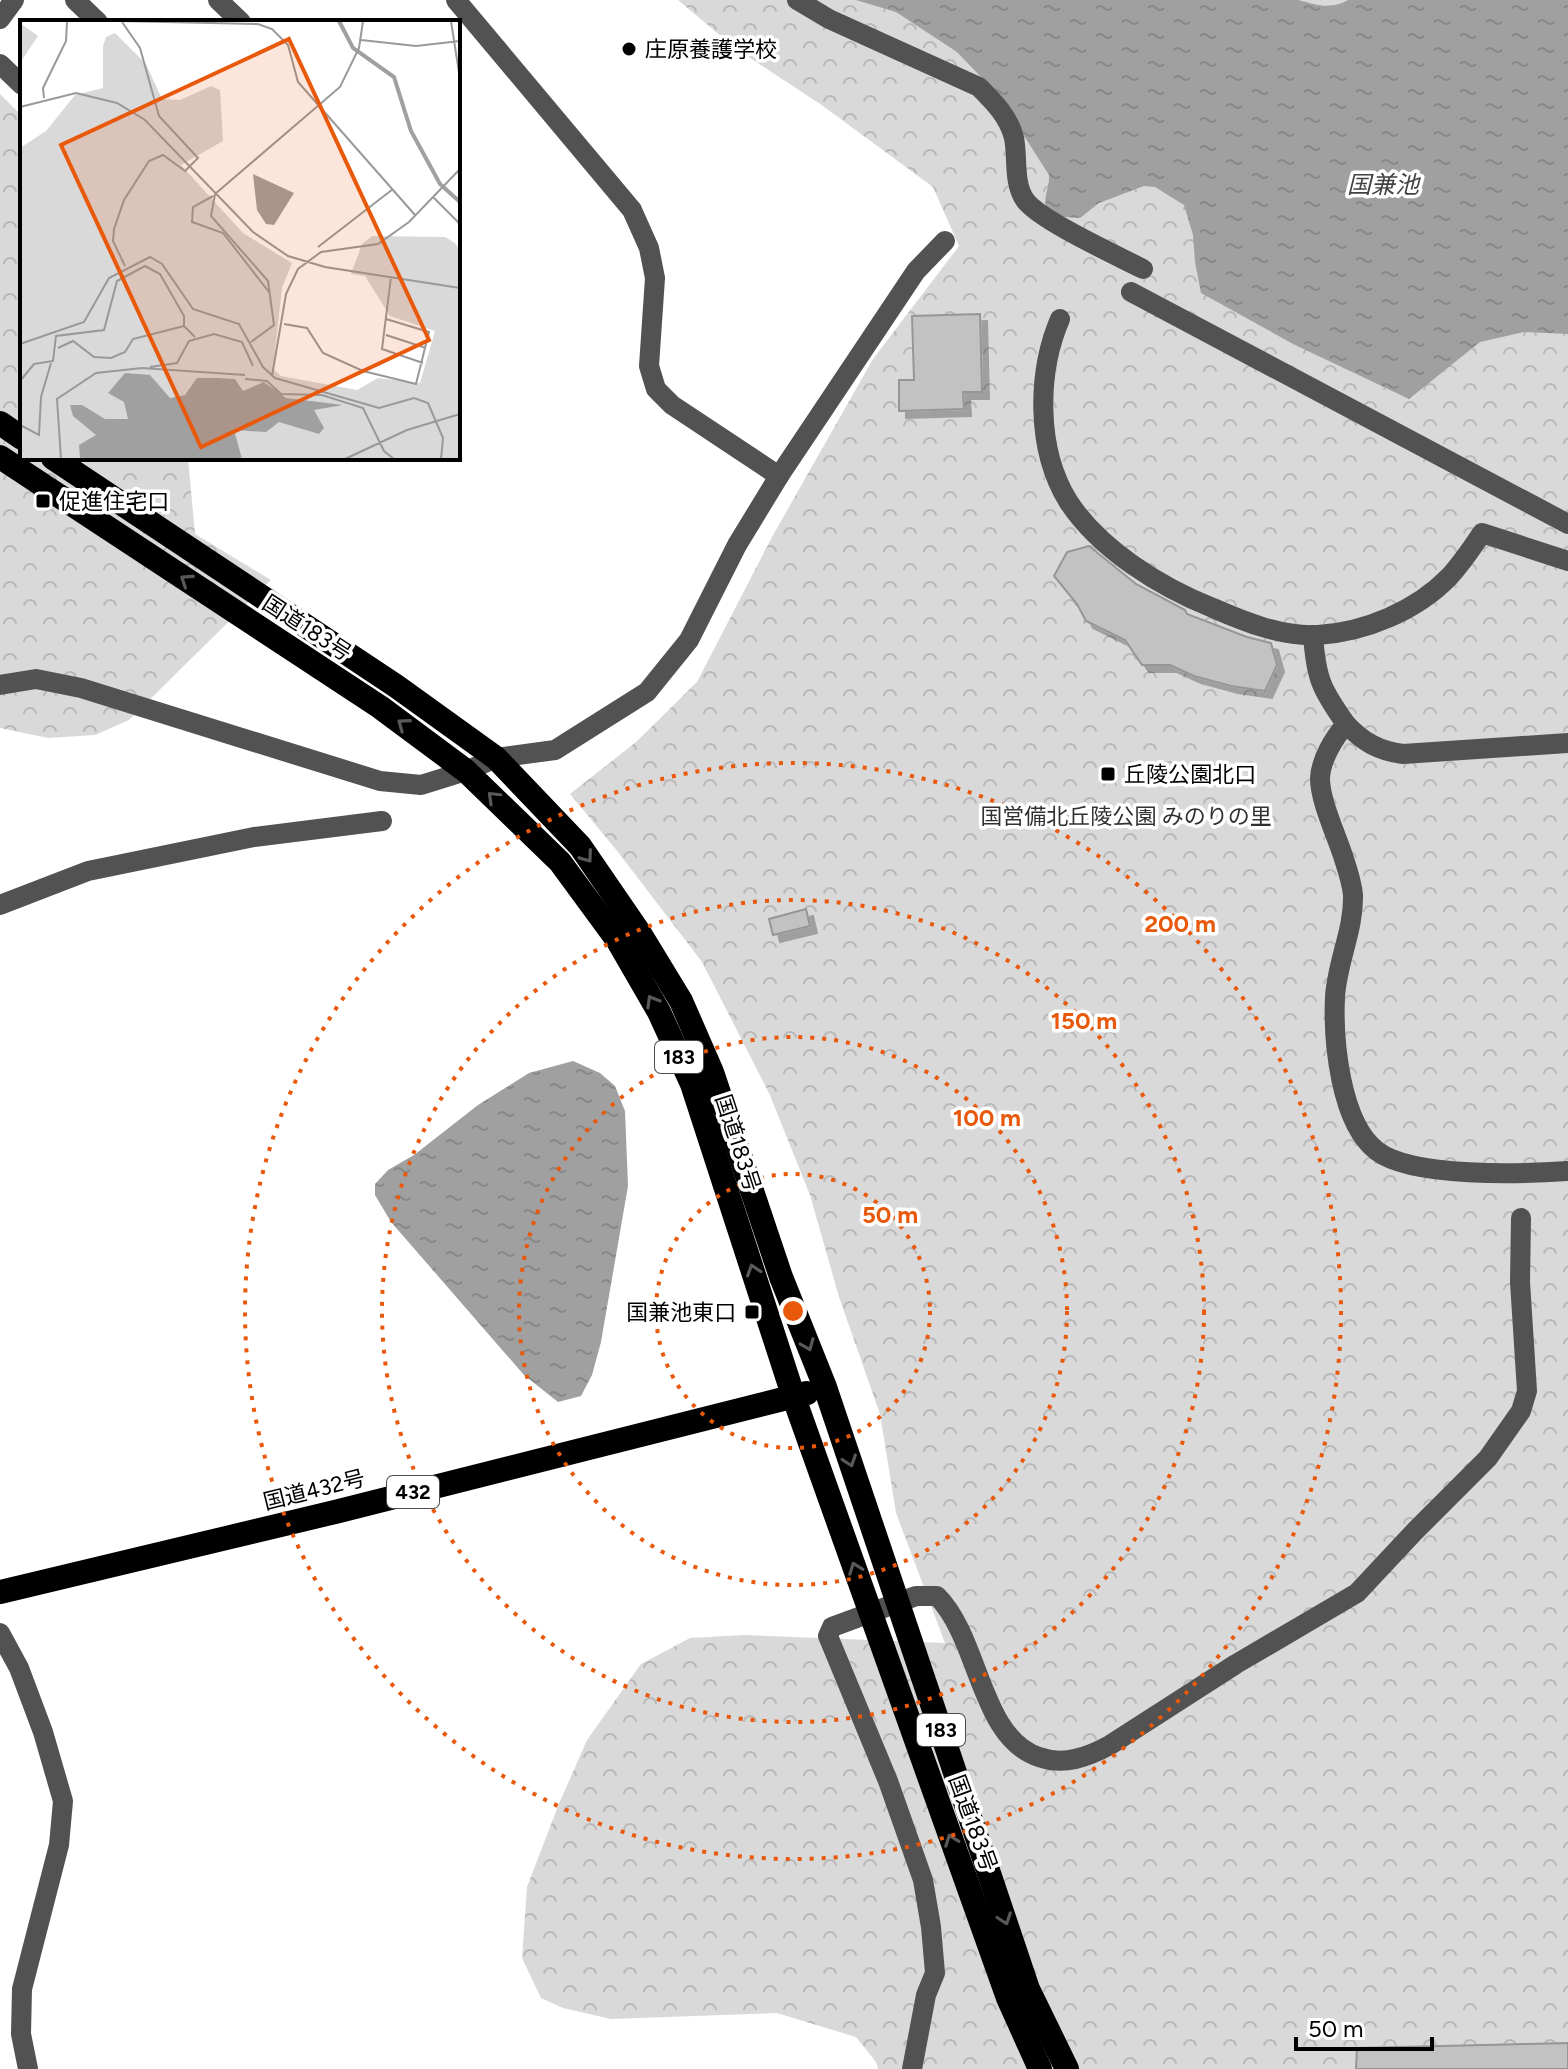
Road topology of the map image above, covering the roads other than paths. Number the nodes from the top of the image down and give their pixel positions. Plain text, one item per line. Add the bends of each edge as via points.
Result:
1 (14, 0) edge
2 (75, 0) edge
3 (218, 0) edge
4 (456, 0) edge
5 (797, 0) edge
6 (0, 19) edge
7 (96, 20) edge
8 (239, 20) edge
9 (0, 64) edge
10 (20, 83) edge
11 (945, 241) dead end
12 (1143, 269) dead end
13 (1131, 292) dead end
14 (1060, 319) dead end
15 (0, 423) edge
16 (20, 437) edge
17 (0, 457) edge
18 (56, 460) edge
19 (779, 476) junction
20 (1568, 524) edge
21 (1568, 561) edge
22 (1313, 635) junction
23 (0, 685) edge
24 (1346, 724) junction
25 (1568, 743) edge
26 (496, 758) junction
27 (466, 771) junction
28 (382, 821) dead end
29 (0, 905) edge
30 (1568, 1171) edge
31 (1521, 1218) dead end
32 (825, 1387) junction
33 (794, 1398) junction
34 (0, 1592) edge
35 (0, 1633) edge
36 (28, 2069) edge
37 (912, 2069) edge
38 (1040, 2069) edge
39 (1067, 2069) edge

1 - 6 street
2 - 7 street
3 - 8 street
4 - 19 street via 632,210 655,278 649,366 656,389
5 - 12 street via 979,87 1006,119 1025,200 1044,217
9 - 10 street
11 - 19 street via 916,271
13 - 20 street
14 - 22 street via 1045,372 1043,417 1060,485 1081,517 1151,578 1196,602 1273,630
15 - 16 highway
27 -> 17 highway, 国道183号 / 183 via 380,707
18 - 26 highway, 国道183号 / 183
19 - 26 street via 689,640 647,692 555,750
21 - 22 street via 1482,533 1449,577 1413,605 1360,628
22 - 24 street via 1318,677
23 - 27 street via 36,679 81,688 380,781 421,785
24 - 25 street via 1371,745 1403,754
24 - 30 street via 1322,766 1320,780 1353,892 1334,1020 1342,1082 1356,1124 1379,1153 1413,1165
26 - 27 street
26 -> 32 highway, 国道183号 / 183 via 580,846 681,1001 712,1072 781,1277
33 -> 27 highway, 国道183号 / 183 via 692,1084 659,1012 618,941 560,862
28 - 29 street via 254,837 88,871
31 - 37 street via 1527,1391 1521,1411 1488,1458 1357,1593 1110,1745 1059,1761 1018,1747 1006,1735 963,1638 937,1596 916,1596 832,1627 828,1636 923,1880 935,1973
32 - 33 highway, 国道432号 / 432
32 -> 39 highway, 国道183号 / 183 via 1028,1989
33 - 34 highway, 国道432号 / 432
38 -> 33 highway, 国道183号 / 183 via 1008,1998
35 - 36 street via 29,1694 63,1801 59,1845 22,1989 21,2034

